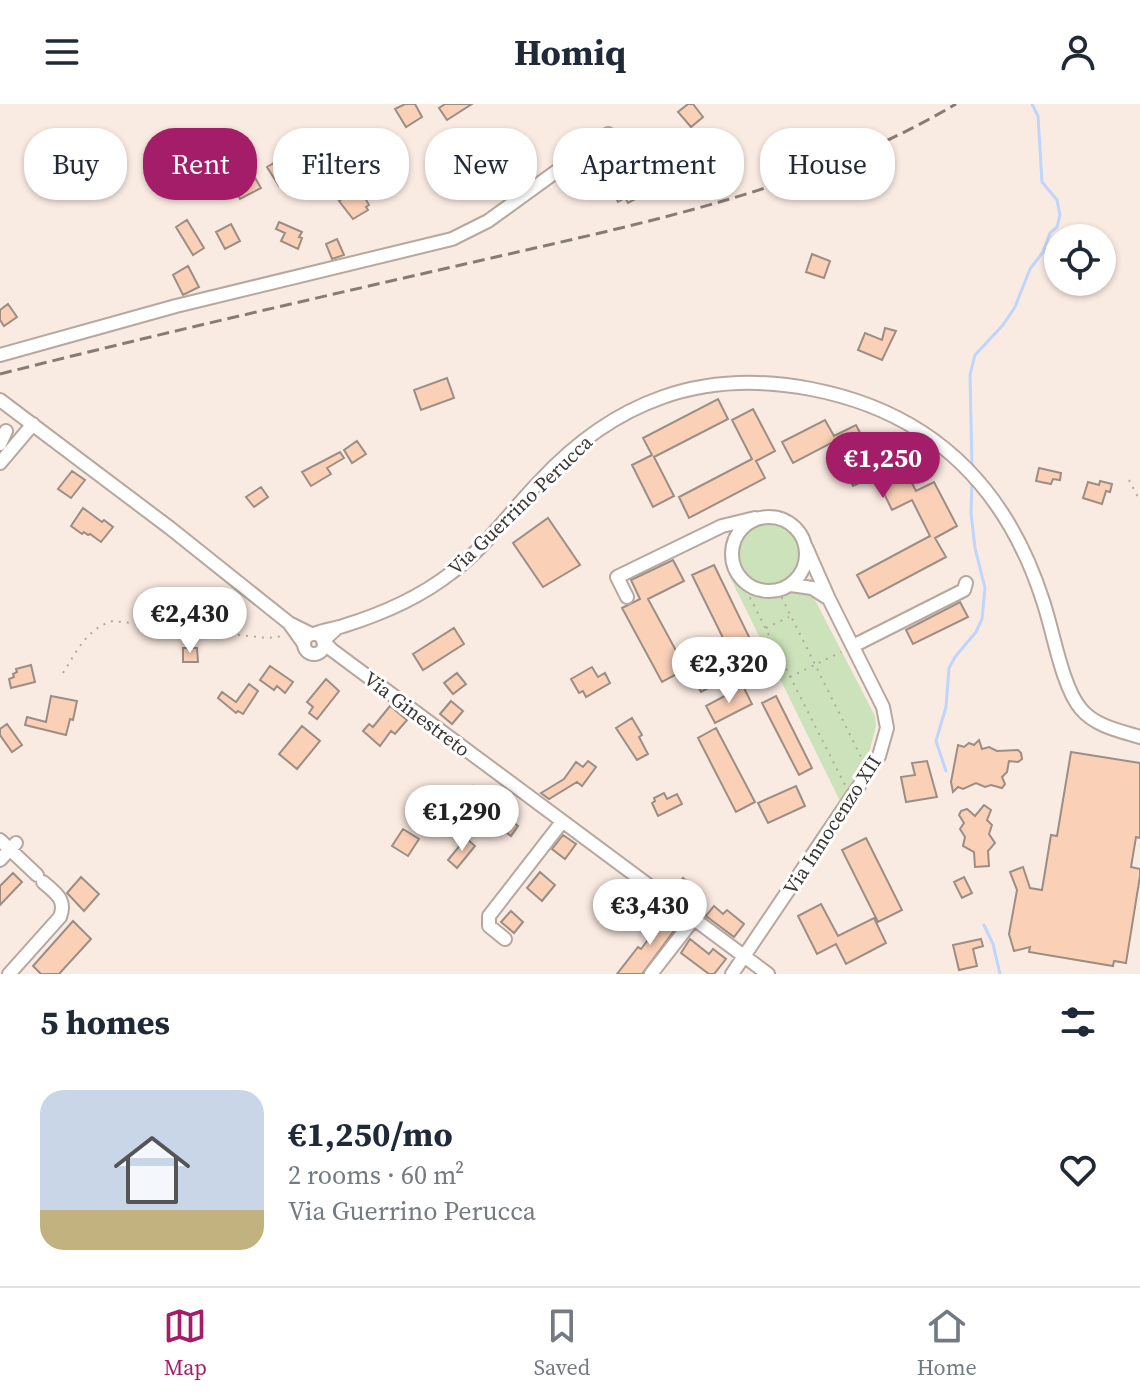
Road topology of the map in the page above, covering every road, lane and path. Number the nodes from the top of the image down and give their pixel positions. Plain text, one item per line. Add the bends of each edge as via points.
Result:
1 (553, 174) edge
2 (0, 355) edge
3 (0, 400) edge
4 (33, 424) junction
5 (6, 431) dead end
6 (0, 444) edge
7 (1, 460) edge
8 (1129, 480) dead end
9 (1140, 501) edge
10 (761, 518) junction
11 (705, 534) junction
12 (806, 547) junction
13 (732, 548) junction
14 (739, 576) junction
15 (966, 583) dead end
16 (791, 585) junction
17 (778, 590) junction
18 (627, 597) dead end
19 (829, 599) junction
20 (791, 616) junction
21 (293, 627) junction
22 (765, 628) junction
23 (314, 641) junction
24 (853, 646) junction
25 (815, 665) junction
26 (63, 673) dead end
27 (790, 677) junction
28 (1140, 737) edge
29 (863, 760) dead end
30 (852, 799) junction
31 (562, 822) junction
32 (0, 840) edge
33 (13, 846) junction
34 (0, 860) edge
35 (693, 920) junction
36 (505, 939) dead end
37 (744, 958) junction
38 (9, 974) edge
39 (651, 974) edge
40 (732, 974) edge
41 (768, 974) edge

1 - 2 street via 488,221 452,239
3 - 4 street, Via Ginestreto
4 - 7 street
4 - 21 street, Via Ginestreto
5 - 6 street
8 - 9 path
10 - 11 street via 738,520
10 - 12 street, Via Innocenzo XII via 786,521
10 - 13 street via 742,528
11 - 13 street
11 - 18 street via 617,577
12 - 16 street via 804,568
12 - 19 street, Via Innocenzo XII
13 - 14 street
14 - 17 street via 757,590
14 - 22 path
15 - 24 street via 964,590
16 - 17 street
16 - 19 street via 812,588
17 - 20 path
19 - 24 street, Via Innocenzo XII
20 - 22 path
20 - 25 path
21 - 23 street, Via Ginestreto
21 - 26 path via 267,638 113,621 87,636
22 - 27 path
23 - 28 street, Via Guerrino Perucca via 410,600 453,572 491,538 555,464 592,434 650,402 702,385 779,384 850,398 910,425 973,475 1003,511 1024,551 1077,704 1095,721
23 - 31 street, Via Ginestreto
24 - 25 path
24 - 30 street, Via Innocenzo XII via 883,707 887,728 879,756
25 - 27 path
25 - 29 path
27 - 30 path
30 - 37 street, Via Innocenzo XII
31 - 35 street, Via Ginestreto
31 - 36 street via 489,916 489,926
32 - 33 street
33 - 34 street
33 - 38 street via 61,898 64,908
35 - 37 street, Via Ginestreto
35 - 39 street
37 - 40 street, Via Innocenzo XII
37 - 41 street, Via Ginestreto

